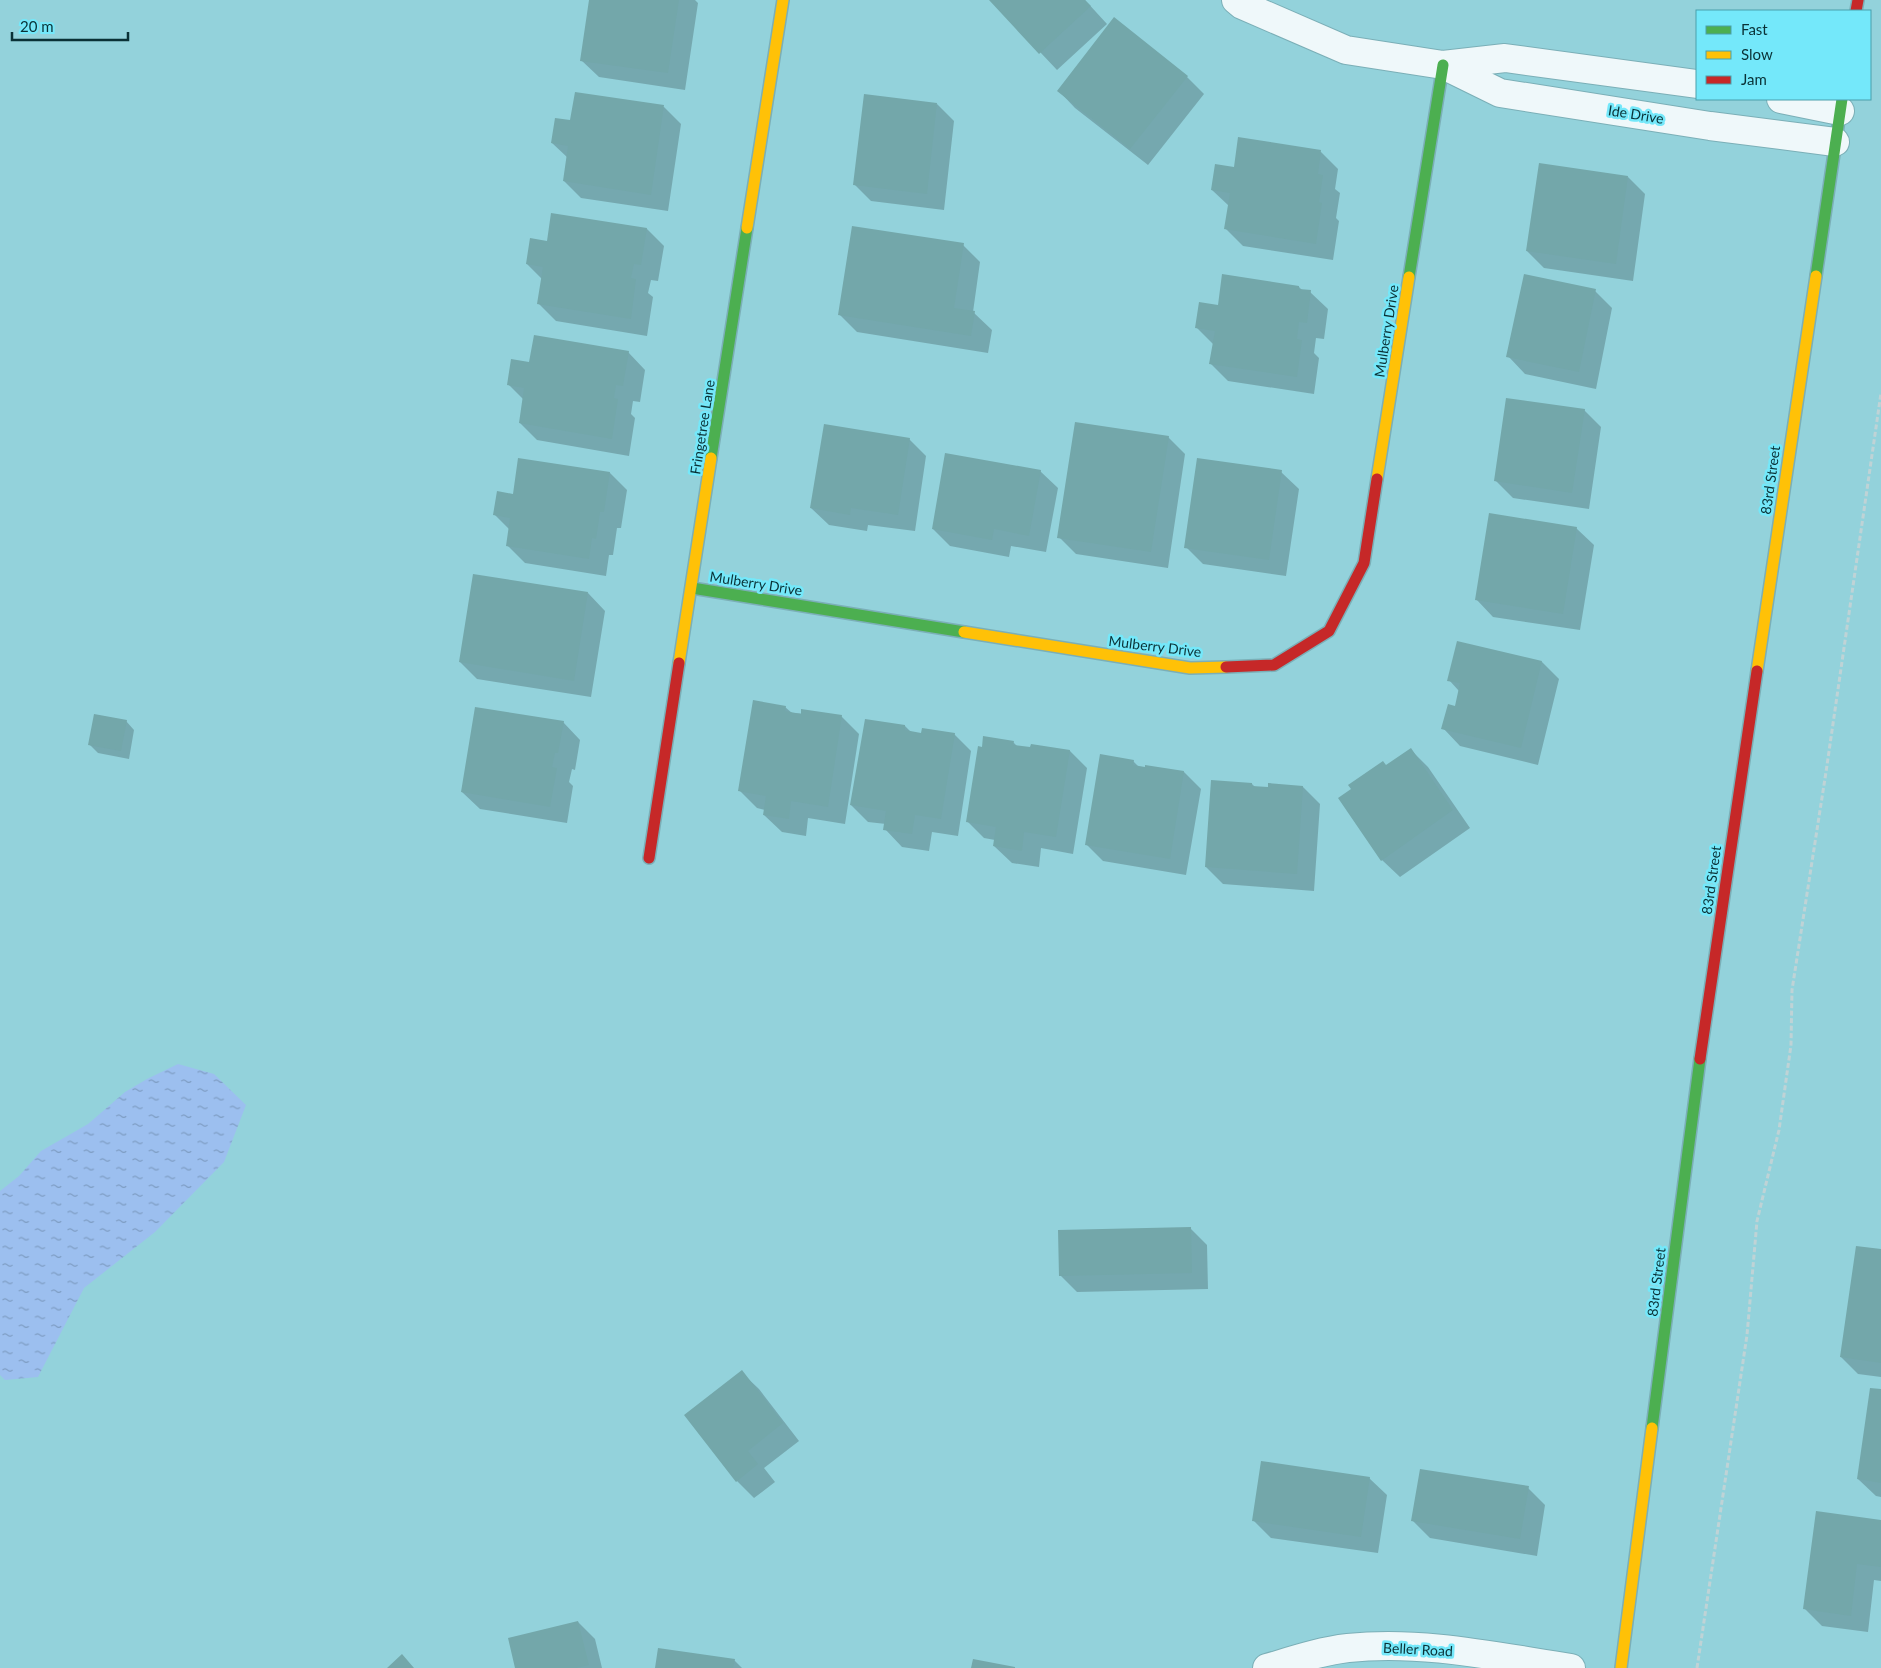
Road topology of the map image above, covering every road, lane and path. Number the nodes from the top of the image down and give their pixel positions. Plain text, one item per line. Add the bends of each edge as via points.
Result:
1 (783, 0) edge
2 (1236, 0) edge
3 (1443, 65) junction
4 (1696, 84) edge
5 (1791, 100) edge
6 (1841, 105) edge
7 (1836, 142) junction
8 (1881, 394) edge
9 (692, 588) junction
10 (649, 858) dead end
11 (1267, 1668) edge
12 (1571, 1668) edge
13 (1620, 1668) edge
14 (1697, 1668) edge

1 - 9 street, Fringetree Lane
2 - 3 street, Ide Drive via 1346,50
3 - 4 street, Ide Drive via 1505,58
3 - 7 street, Ide Drive via 1500,93
3 - 9 street, Mulberry Drive via 1364,563 1329,631 1274,665 1190,668
5 - 6 street
6 - 7 street, 83rd Street
7 - 13 street, 83rd Street via 1702,1042
8 - 14 path via 1792,990 1791,1045 1782,1111 1758,1221 1746,1335
9 - 10 street, Fringetree Lane
11 - 12 street, Beller Road via 1347,1648 1384,1646 1436,1647

